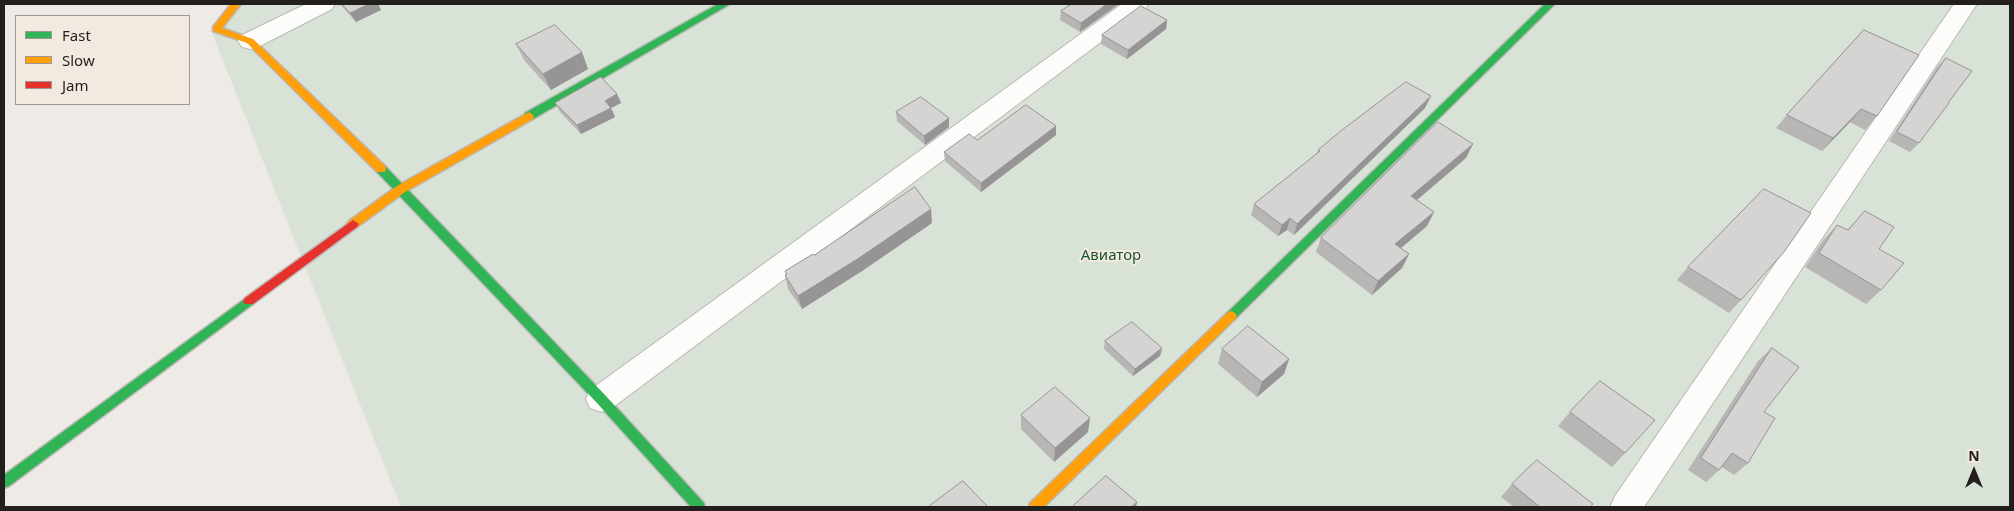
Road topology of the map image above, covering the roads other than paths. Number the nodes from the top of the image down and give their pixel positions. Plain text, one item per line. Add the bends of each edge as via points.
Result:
1 (236, 4) edge
2 (324, 4) edge
3 (725, 4) edge
4 (1137, 4) edge
5 (1550, 4) edge
6 (1966, 4) edge
7 (250, 40) junction
8 (401, 189) junction
9 (601, 399) junction
10 (4, 482) edge
11 (699, 507) edge
12 (1035, 507) edge
13 (1626, 507) edge

1 - 7 street via 216,29
2 - 7 street
3 - 8 street
4 - 9 street
5 - 12 street
6 - 13 street
7 - 8 street
8 - 9 street
8 - 10 street
9 - 11 street

